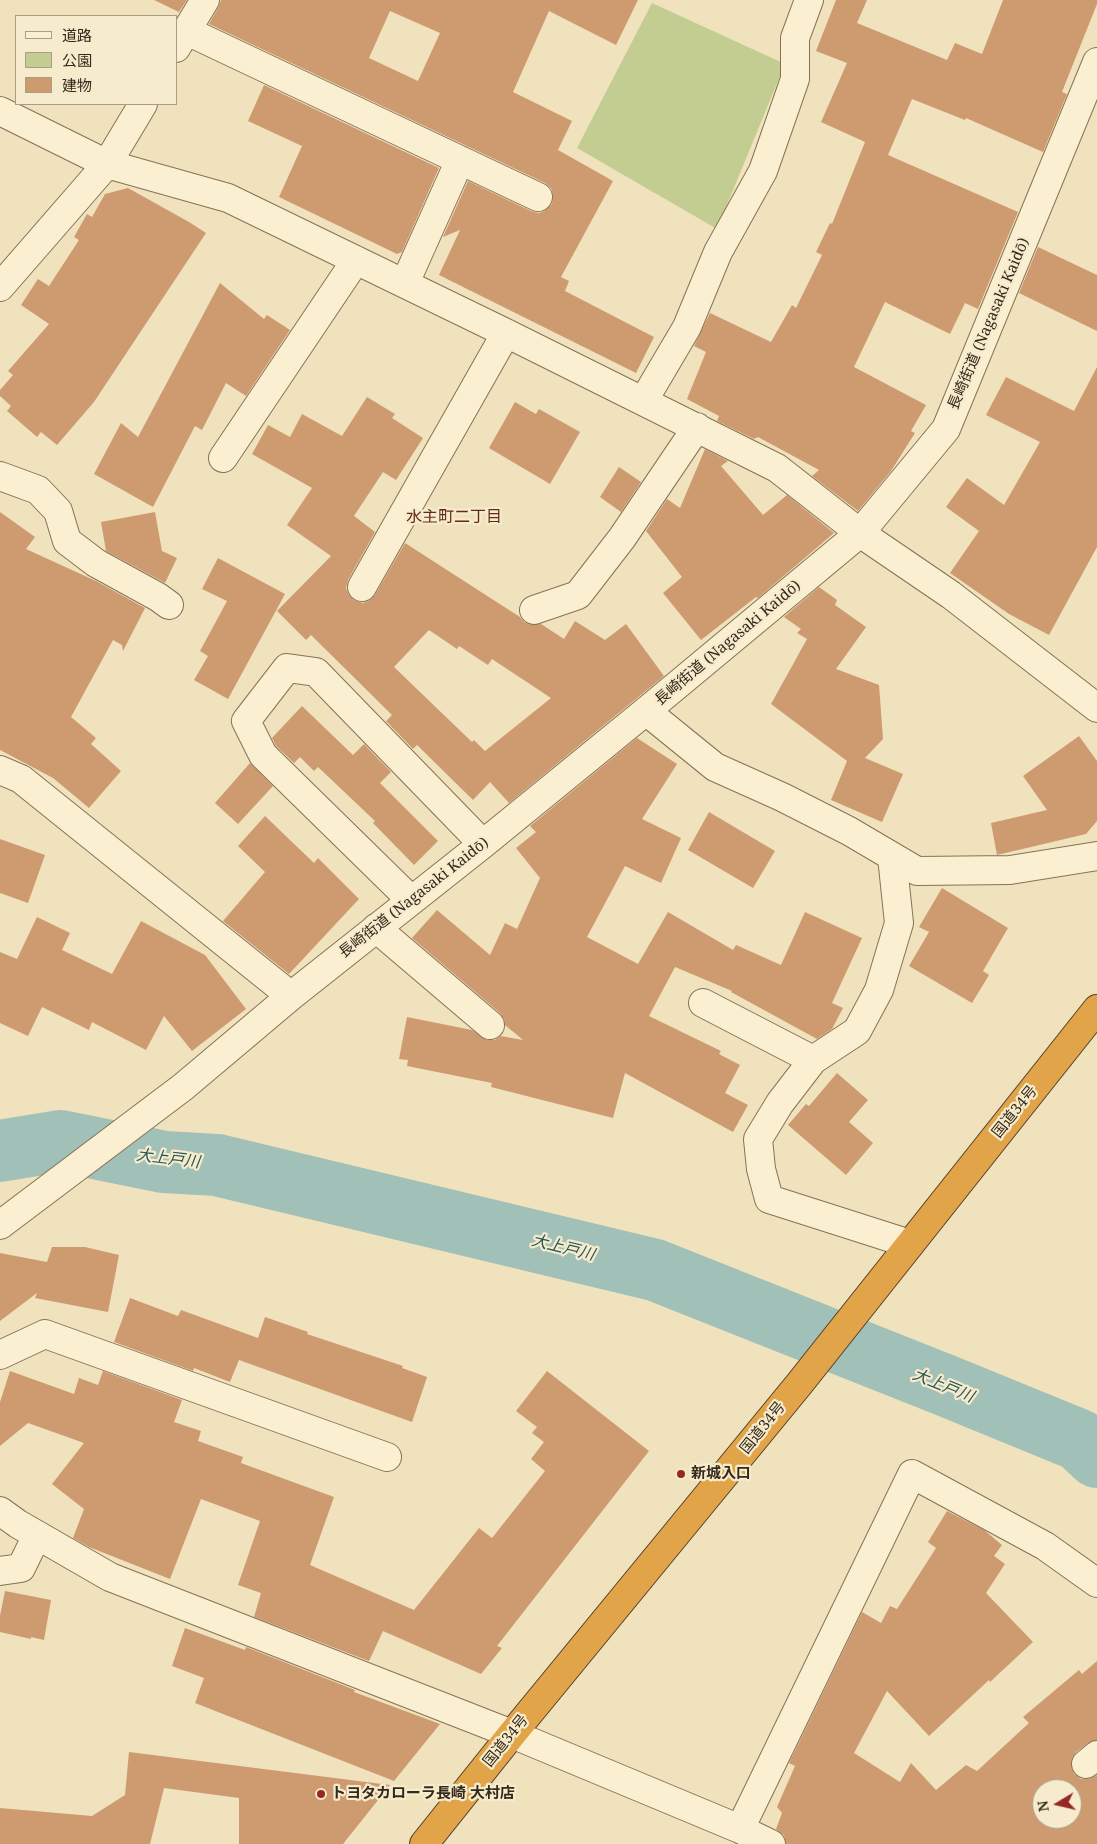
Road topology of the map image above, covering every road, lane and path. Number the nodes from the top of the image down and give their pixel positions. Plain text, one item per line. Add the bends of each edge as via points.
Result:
1 (205, 0) edge
2 (809, 0) edge
3 (182, 40) edge
4 (1097, 62) edge
5 (142, 105) edge
6 (0, 111) edge
7 (460, 160) junction
8 (107, 164) junction
9 (538, 197) dead end
10 (356, 260) junction
11 (405, 283) junction
12 (0, 287) edge
13 (506, 332) junction
14 (644, 400) junction
15 (696, 427) junction
16 (223, 458) dead end
17 (0, 476) edge
18 (860, 533) junction
19 (362, 587) dead end
20 (169, 605) dead end
21 (534, 610) dead end
22 (1097, 708) edge
23 (646, 711) junction
24 (0, 770) edge
25 (483, 844) junction
26 (1097, 856) edge
27 (892, 857) junction
28 (411, 900) junction
29 (376, 928) junction
30 (292, 996) junction
31 (703, 1003) dead end
32 (1097, 1009) edge
33 (490, 1025) dead end
34 (813, 1060) junction
35 (0, 1225) edge
36 (905, 1250) junction
37 (0, 1355) edge
38 (387, 1457) dead end
39 (0, 1511) edge
40 (38, 1535) junction
41 (0, 1572) edge
42 (1097, 1582) edge
43 (512, 1734) junction
44 (740, 1828) junction
45 (424, 1844) edge
46 (771, 1844) edge

1 - 3 street
2 - 14 street via 795,38 795,79 764,171 718,252 687,327
3 - 7 street
4 - 18 street, 長崎街道 (Nagasaki Kaidō) via 946,428
5 - 8 street
6 - 8 street
7 - 9 street
7 - 11 street
8 - 10 street via 228,198
8 - 12 street
10 - 11 street
10 - 16 street
11 - 13 street
13 - 14 street
13 - 19 street
14 - 15 street
15 - 18 street via 777,468
15 - 21 street via 622,538 578,595
17 - 20 street via 38,490 58,511 67,541 96,563
18 - 22 street via 951,595
18 - 23 street, 長崎街道 (Nagasaki Kaidō)
23 - 25 street, 長崎街道 (Nagasaki Kaidō)
23 - 27 street via 715,767 850,831
24 - 30 street via 21,779
25 - 28 street, 長崎街道 (Nagasaki Kaidō)
25 - 28 street via 316,672 287,668 246,721 263,755
26 - 27 street via 1010,870 917,871
27 - 34 street via 900,923 879,990 857,1030
28 - 29 street, 長崎街道 (Nagasaki Kaidō)
29 - 30 street, 長崎街道 (Nagasaki Kaidō)
29 - 33 street
30 - 35 street, 長崎街道 (Nagasaki Kaidō) via 183,1087
31 - 34 street
32 - 36 highway, 国道34号
34 - 36 street via 780,1103 758,1139 761,1196
36 - 43 highway, 国道34号
37 - 38 street via 45,1334
39 - 40 street
40 - 41 street via 21,1568
40 - 43 street via 110,1577
42 - 44 street via 1045,1546 912,1474
43 - 44 street
43 - 45 highway, 国道34号
44 - 46 street

